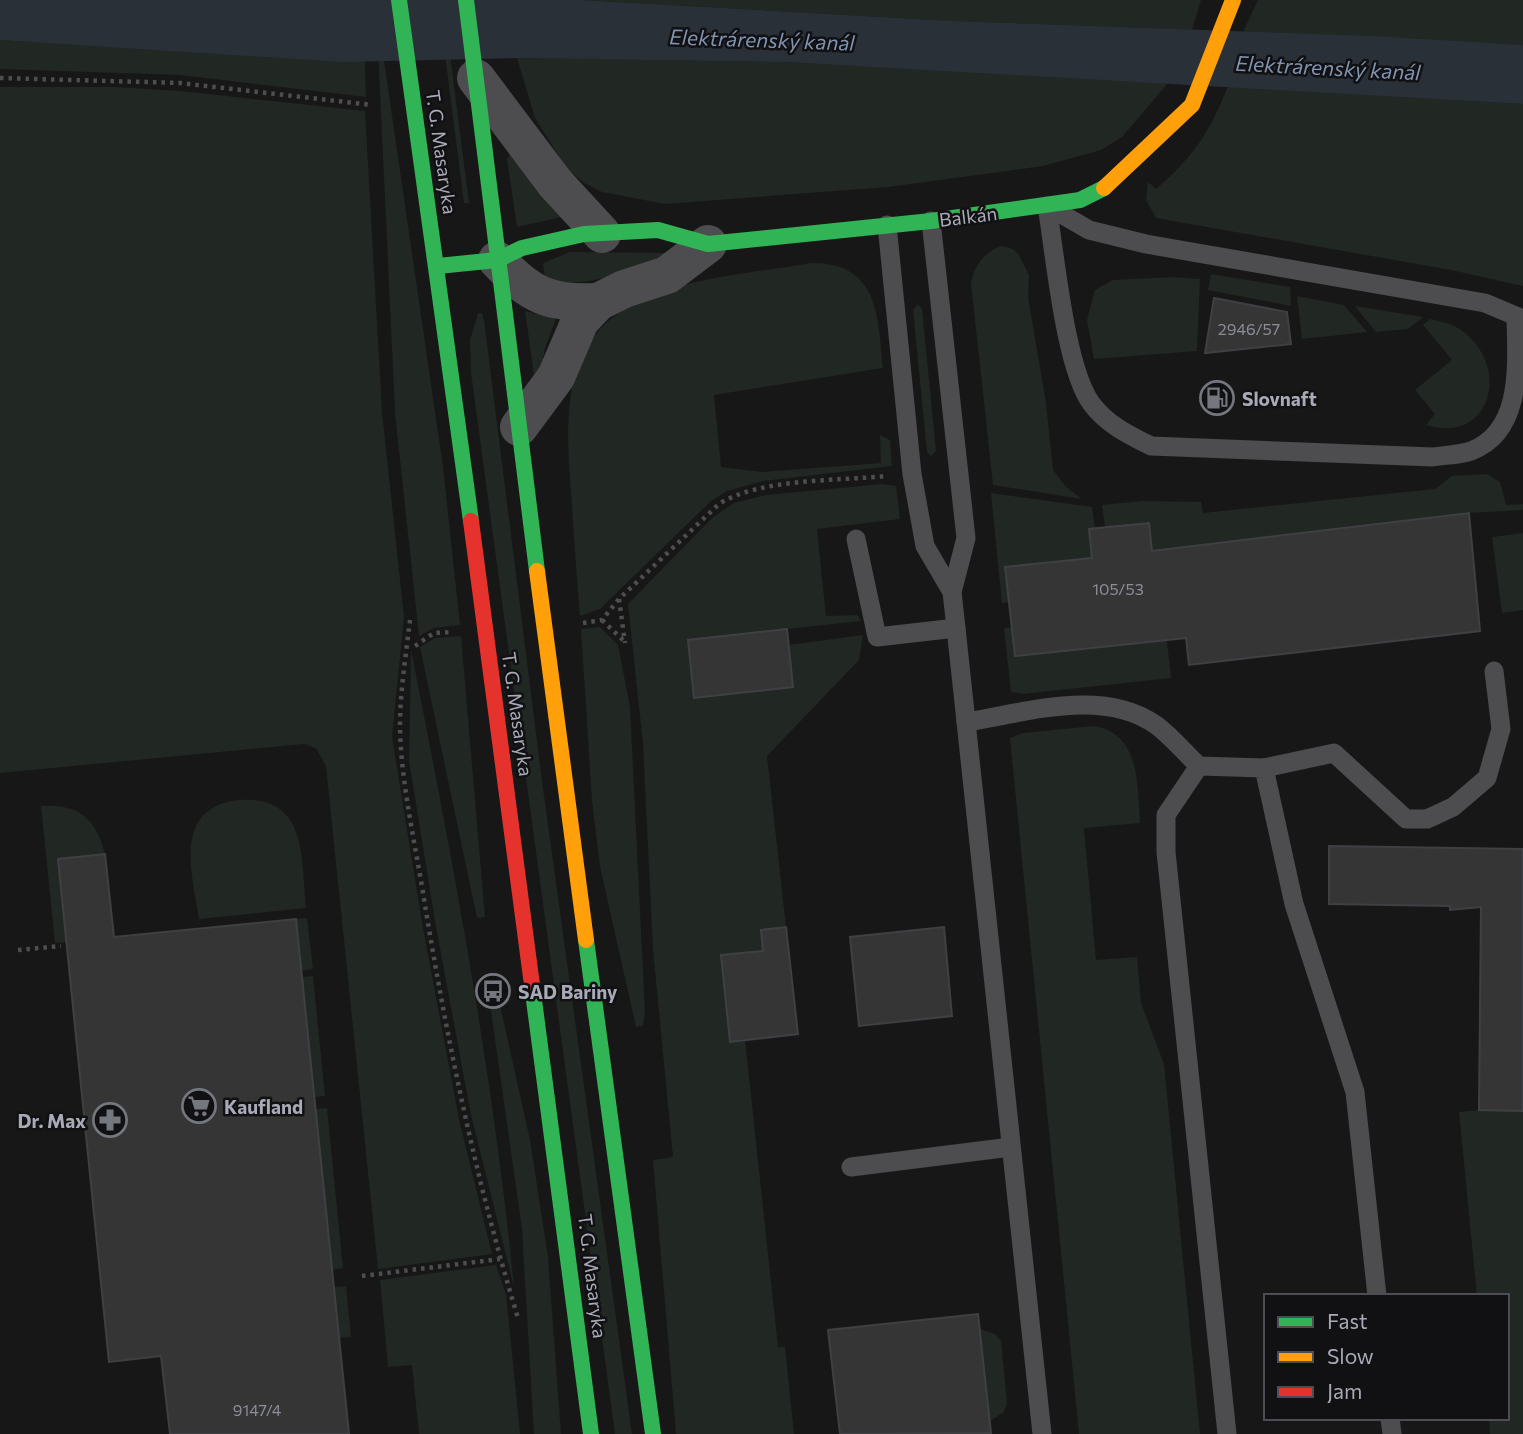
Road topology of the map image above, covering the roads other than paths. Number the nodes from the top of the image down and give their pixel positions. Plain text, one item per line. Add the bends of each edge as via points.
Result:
1 (399, 0) edge
2 (466, 0) edge
3 (1233, 0) edge
4 (476, 78) junction
5 (1047, 206) junction
6 (931, 220) junction
7 (887, 225) junction
8 (602, 234) junction
9 (708, 244) junction
10 (497, 260) junction
11 (438, 266) junction
12 (598, 302) junction
13 (1519, 318) edge
14 (519, 427) junction
15 (856, 539) dead end
16 (952, 592) junction
17 (956, 628) junction
18 (1494, 671) dead end
19 (966, 722) junction
20 (1199, 766) junction
21 (1264, 768) junction
22 (1012, 1147) junction
23 (851, 1167) dead end
24 (1377, 1294) edge
25 (591, 1434) edge
26 (653, 1434) edge
27 (1042, 1434) edge
28 (1227, 1434) edge

1 - 11 street, T. G. Masaryka
2 - 4 street, T. G. Masaryka
3 - 5 street, Balkán via 1192,105 1104,188 1080,200
4 - 8 street via 555,183
4 - 10 street, T. G. Masaryka
5 - 6 street, Balkán
5 - 13 lane via 1089,230 1146,244 1485,303
5 - 13 lane via 1075,371 1091,404 1118,430 1151,446 1433,457 1472,451 1503,431 1517,398
6 - 7 street, Balkán
6 - 16 lane via 966,538
7 - 9 street, Balkán
7 - 16 lane via 912,474 925,545
8 - 9 street, Balkán via 657,230
8 - 10 street, Balkán via 553,239
9 - 12 street via 667,275
10 - 11 street, Balkán
10 - 12 street via 532,292 550,300
10 - 14 street, T. G. Masaryka
11 - 25 street, T. G. Masaryka
12 - 14 street via 580,321 556,377
14 - 26 street, T. G. Masaryka
15 - 17 lane via 877,638
16 - 17 lane
17 - 19 lane
18 - 21 lane via 1501,729 1487,778 1453,807 1427,820 1406,818 1334,753
19 - 20 lane via 1085,705 1109,706 1157,726
19 - 22 lane
20 - 21 lane
20 - 28 lane via 1166,815 1166,852
21 - 24 lane via 1294,904 1355,1092
22 - 23 lane
22 - 27 lane

